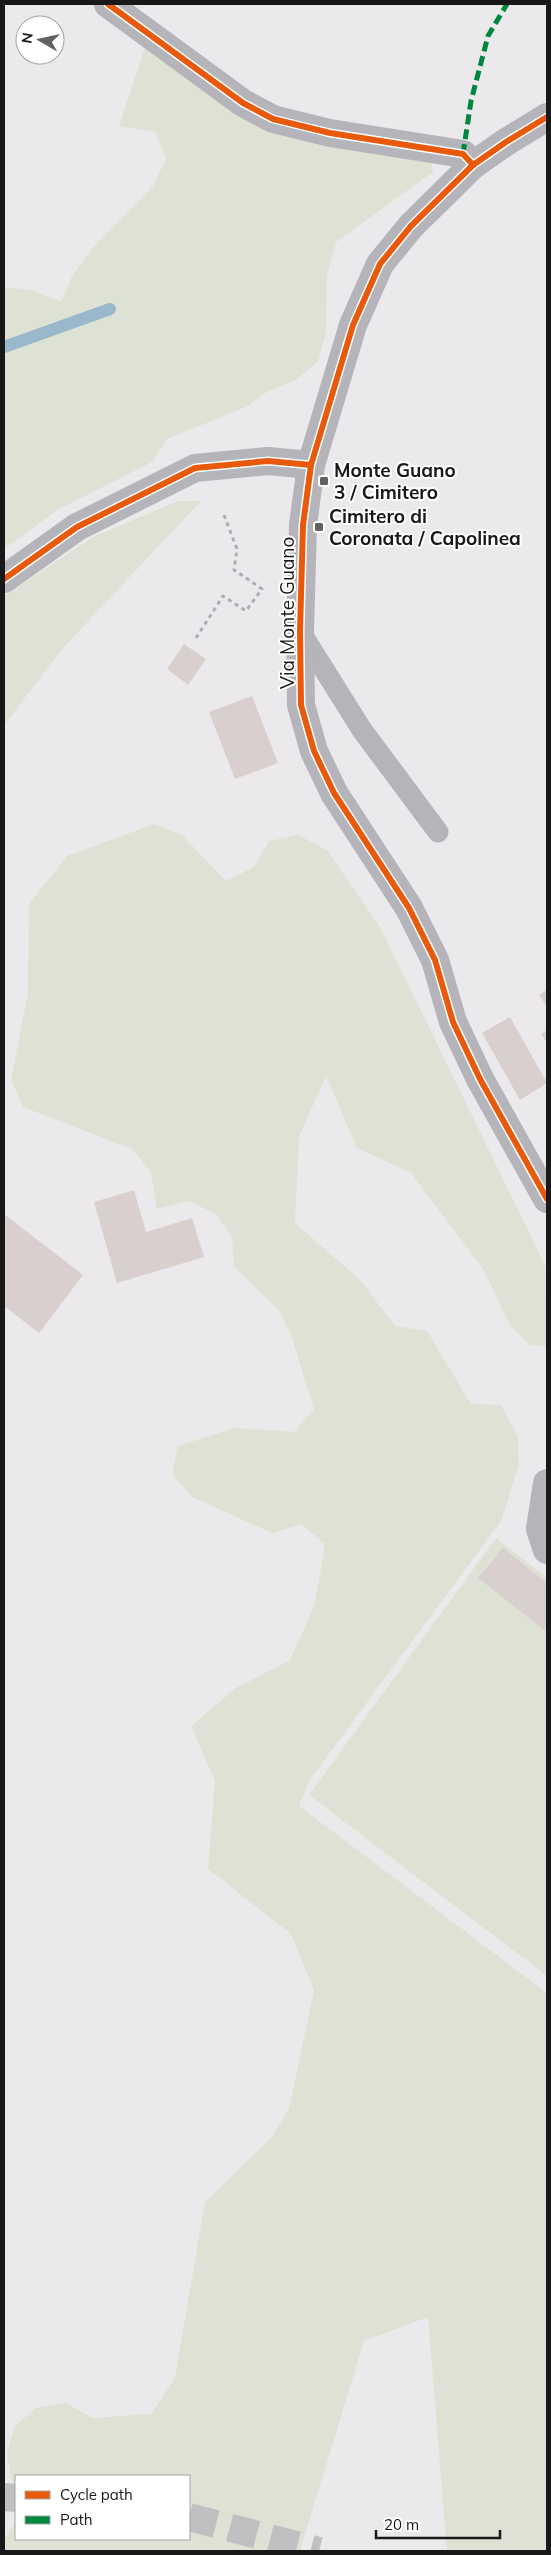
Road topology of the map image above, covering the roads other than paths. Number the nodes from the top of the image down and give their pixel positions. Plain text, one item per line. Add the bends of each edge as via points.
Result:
1 (108, 4) edge
2 (547, 117) edge
3 (547, 139) edge
4 (506, 142) junction
5 (473, 165) junction
6 (311, 465) junction
7 (4, 580) edge
8 (300, 631) junction
9 (438, 832) dead end
10 (547, 1199) edge
11 (547, 1483) edge
12 (547, 1550) edge

1 - 5 street via 243,103 273,118 330,133 463,154
2 - 4 street, Via Monte Guano
3 - 4 street
4 - 5 street, Via Monte Guano
5 - 6 street, Via Monte Guano via 411,226 380,264 352,326
6 - 7 street via 268,461 195,468 77,527
6 - 8 street, Via Monte Guano via 303,525
8 - 9 lane via 362,730
8 - 10 street, Via Monte Guano via 302,705 314,751 334,793 409,908 435,960 454,1022 480,1079
11 - 12 street via 540,1529

